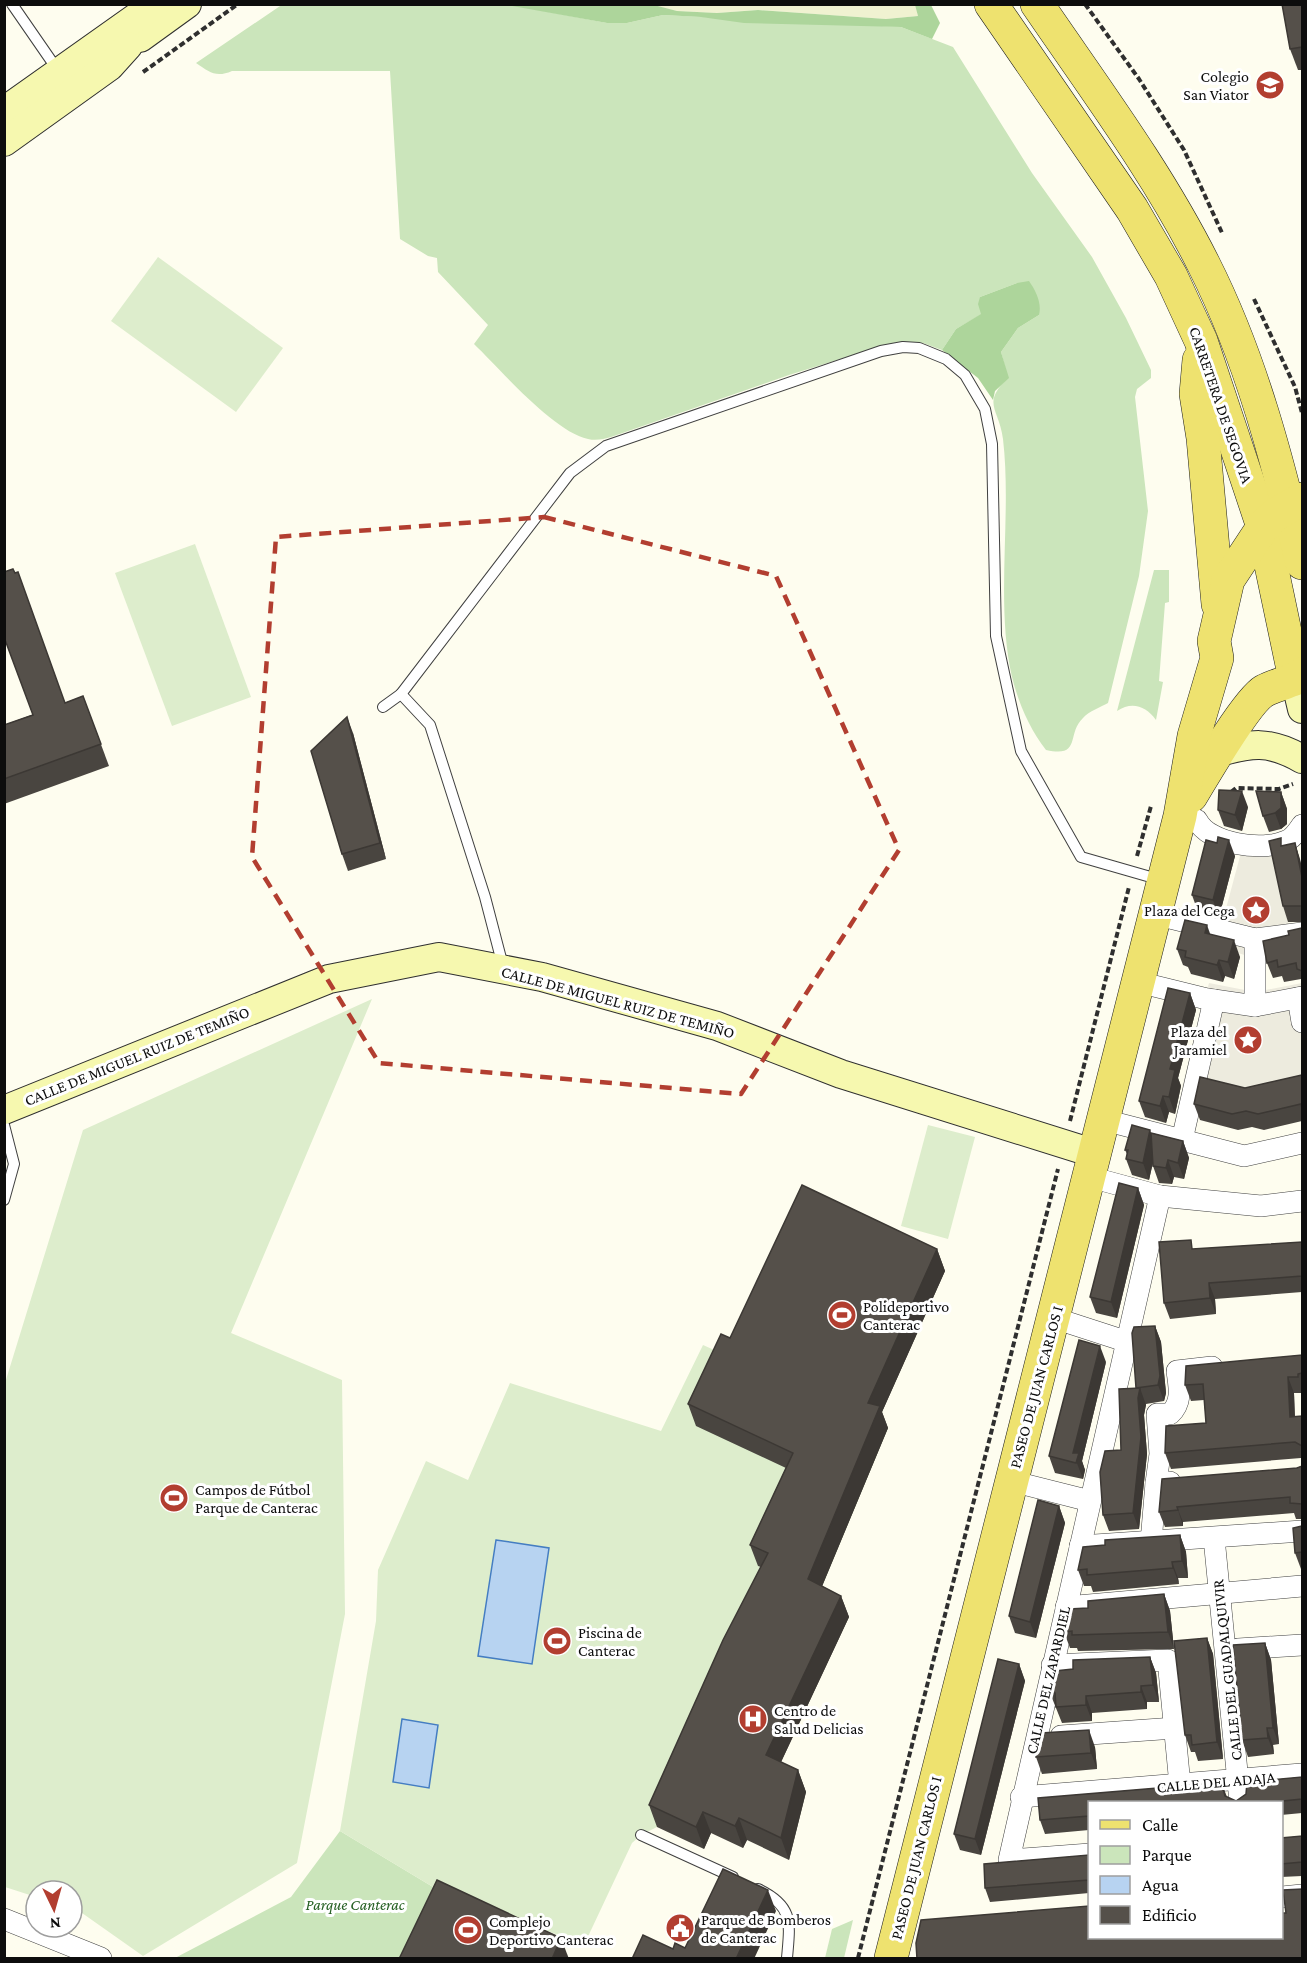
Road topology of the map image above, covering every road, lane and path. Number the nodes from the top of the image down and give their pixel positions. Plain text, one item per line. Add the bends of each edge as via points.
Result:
1 (12, 4) edge
2 (155, 4) edge
3 (187, 4) edge
4 (991, 4) edge
5 (1037, 4) edge
6 (128, 46) junction
7 (59, 72) junction
8 (4, 111) edge
9 (4, 128) edge
10 (4, 142) edge
11 (1201, 341) junction
12 (1269, 441) junction
13 (1302, 461) edge
14 (1296, 503) edge
15 (1263, 527) junction
16 (1302, 563) edge
17 (1219, 614) junction
18 (1217, 658) junction
19 (1300, 687) edge
20 (1262, 692) junction
21 (401, 694) junction
22 (383, 707) dead end
23 (1216, 753) junction
24 (1302, 759) edge
25 (1147, 816) dead end
26 (1188, 818) junction
27 (1302, 825) edge
28 (1148, 877) junction
29 (1154, 914) junction
30 (1302, 933) edge
31 (1256, 939) junction
32 (503, 969) junction
33 (1138, 982) junction
34 (1300, 997) edge
35 (1214, 1000) junction
36 (1256, 1006) junction
37 (1302, 1022) edge
38 (4, 1110) edge
39 (1104, 1120) junction
40 (4, 1125) edge
41 (1182, 1140) junction
42 (1302, 1143) edge
43 (1064, 1146) junction
44 (1093, 1165) junction
45 (1160, 1196) junction
46 (4, 1200) edge
47 (1302, 1201) edge
48 (1054, 1318) junction
49 (1128, 1342) junction
50 (1234, 1365) edge
51 (1190, 1480) edge
52 (1011, 1481) junction
53 (1156, 1483) junction
54 (1090, 1501) junction
55 (1302, 1531) edge
56 (1214, 1538) junction
57 (1151, 1542) junction
58 (1080, 1546) junction
59 (1302, 1586) edge
60 (1220, 1592) junction
61 (1066, 1607) junction
62 (1302, 1645) edge
63 (1226, 1650) junction
64 (1052, 1665) junction
65 (1174, 1728) junction
66 (1035, 1738) junction
67 (1302, 1774) edge
68 (1238, 1781) junction
69 (1180, 1785) junction
70 (1021, 1797) junction
71 (1240, 1801) edge
72 (641, 1834) dead end
73 (1088, 1854) edge
74 (1302, 1895) edge
75 (1283, 1897) edge
76 (4, 1919) edge
77 (903, 1940) edge
78 (101, 1959) edge
79 (787, 1959) edge
80 (858, 1959) edge

1 - 7 lane
2 - 7 street
3 - 6 street
4 - 11 main road, CARRETERA DE SEGOVIA via 1132,209 1171,276
5 - 12 main road, CARRETERA DE SEGOVIA via 1161,189 1204,265 1241,348
6 - 7 street via 84,72
6 - 10 street via 110,66
7 - 8 street
7 - 9 street via 49,97
11 - 15 main road, CARRETERA DE SEGOVIA
11 - 17 main road via 1196,394
12 - 13 main road
12 - 14 main road, CARRETERA DE SEGOVIA
14 - 15 main road, PASEO DE JUAN CARLOS I
14 - 16 main road, CARRETERA DE SEGOVIA
15 - 17 main road, PASEO DE JUAN CARLOS I via 1228,580
15 - 19 main road, CARRETERA DE SEGOVIA
17 - 18 main road, PASEO DE JUAN CARLOS I via 1214,641
18 - 20 main road via 1231,681
18 - 26 main road, PASEO DE JUAN CARLOS I via 1194,736
19 - 20 main road
20 - 23 main road, PASEO DE JUAN CARLOS I
21 - 22 lane
21 - 28 lane via 570,473 606,446 881,351 903,347 927,350 965,375 990,426 996,636 1021,752 1080,857
21 - 32 lane via 430,725 485,897
23 - 24 street via 1247,744 1270,744
23 - 26 main road, PASEO DE JUAN CARLOS I
25 - 28 path
26 - 27 street via 1201,830 1243,845 1287,841
26 - 28 main road, PASEO DE JUAN CARLOS I
28 - 29 main road, PASEO DE JUAN CARLOS I
28 - 43 path
29 - 31 street
29 - 33 main road, PASEO DE JUAN CARLOS I
30 - 31 street
31 - 36 street
32 - 38 street, CALLE DE MIGUEL RUIZ DE TEMIÑO via 439,957 328,979
32 - 43 street, CALLE DE MIGUEL RUIZ DE TEMIÑO via 717,1026 841,1074
33 - 35 street
33 - 39 main road, PASEO DE JUAN CARLOS I
34 - 36 street
34 - 37 street
35 - 36 street
35 - 41 street
39 - 41 street
39 - 44 main road, PASEO DE JUAN CARLOS I
40 - 46 lane via 14,1164
41 - 42 street via 1244,1156
43 - 44 street, CALLE DE MIGUEL RUIZ DE TEMIÑO
43 - 80 path
44 - 45 street
44 - 48 main road, PASEO DE JUAN CARLOS I
45 - 47 street via 1261,1206
45 - 49 street, CALLE DEL ZAPARDIEL
48 - 49 street
48 - 52 main road, PASEO DE JUAN CARLOS I
49 - 54 street, CALLE DEL ZAPARDIEL
50 - 53 street via 1177,1371 1177,1408 1170,1414 1157,1414 1160,1454
51 - 53 street
52 - 54 street
52 - 77 main road, PASEO DE JUAN CARLOS I
53 - 57 street
54 - 58 street, CALLE DEL ZAPARDIEL
55 - 56 street
56 - 57 street
56 - 60 street, CALLE DEL GUADALQUIVIR
57 - 58 street
58 - 61 street, CALLE DEL ZAPARDIEL
59 - 60 street
60 - 61 street
60 - 63 street, CALLE DEL GUADALQUIVIR
61 - 64 street, CALLE DEL ZAPARDIEL
62 - 63 street
63 - 68 street, CALLE DEL GUADALQUIVIR
64 - 65 street via 1168,1660
64 - 66 street, CALLE DEL ZAPARDIEL
65 - 66 street
65 - 69 street
66 - 70 street, CALLE DEL ZAPARDIEL
67 - 68 street, CALLE DEL ADAJA
68 - 69 street, CALLE DEL ADAJA
68 - 71 street, CALLE DEL GUADALQUIVIR
69 - 70 street, CALLE DEL ADAJA
70 - 73 street, CALLE DEL ZAPARDIEL via 1009,1860
72 - 79 lane via 782,1903 789,1925
74 - 75 street
76 - 78 street

